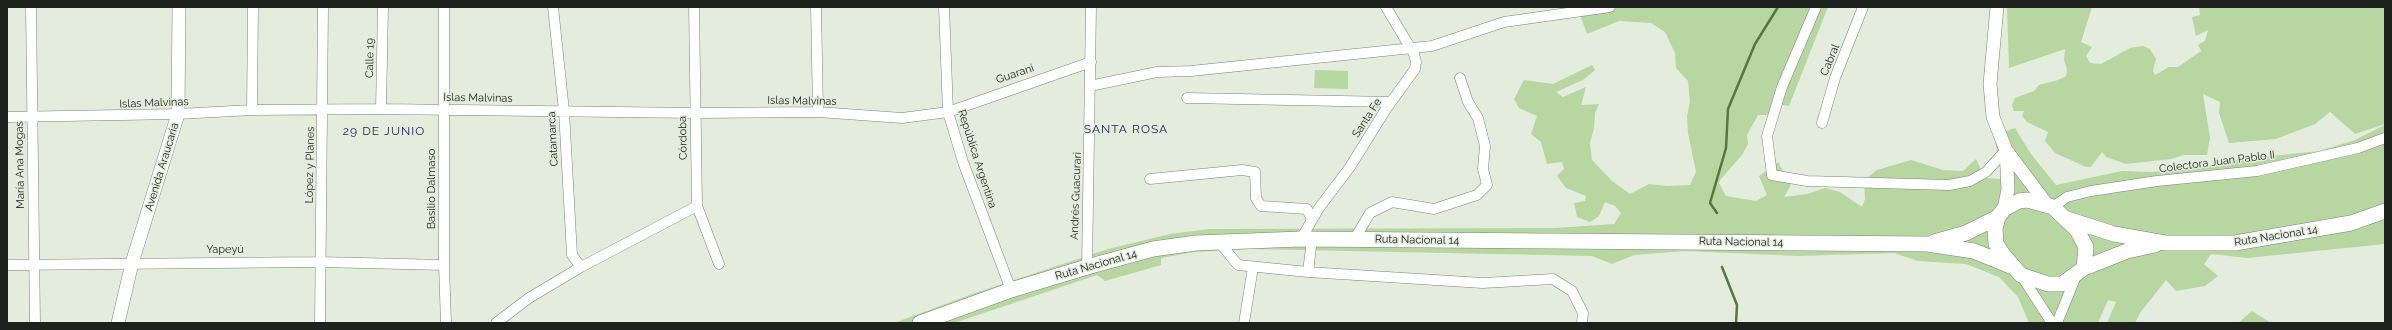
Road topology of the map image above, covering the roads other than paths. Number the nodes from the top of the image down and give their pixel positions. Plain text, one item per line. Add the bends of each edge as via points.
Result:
1 (31, 7) edge
2 (179, 7) edge
3 (253, 7) edge
4 (323, 7) edge
5 (383, 7) edge
6 (444, 7) edge
7 (553, 7) edge
8 (694, 7) edge
9 (816, 7) edge
10 (944, 7) edge
11 (1091, 7) edge
12 (1386, 7) edge
13 (1610, 7) edge
14 (1816, 7) edge
15 (1864, 7) edge
16 (1997, 7) edge
17 (1411, 48) junction
18 (1091, 62) junction
19 (1460, 78) dead end
20 (1090, 86) junction
21 (1187, 98) dead end
22 (1391, 102) junction
23 (322, 109) junction
24 (381, 109) junction
25 (444, 109) junction
26 (252, 110) junction
27 (564, 111) junction
28 (818, 112) junction
29 (948, 112) junction
30 (178, 114) junction
31 (695, 114) junction
32 (7, 117) edge
33 (32, 118) junction
34 (1822, 123) dead end
35 (2385, 138) edge
36 (2006, 150) junction
37 (1150, 179) dead end
38 (697, 206) junction
39 (2050, 206) junction
40 (2385, 211) edge
41 (2001, 213) junction
42 (2067, 219) junction
43 (1312, 220) junction
44 (1307, 239) junction
45 (1354, 240) junction
46 (1219, 242) junction
47 (2166, 243) junction
48 (1927, 244) junction
49 (572, 255) junction
50 (132, 262) junction
51 (320, 262) junction
52 (719, 264) dead end
53 (7, 265) edge
54 (33, 265) junction
55 (444, 265) junction
56 (1253, 266) junction
57 (1087, 267) junction
58 (581, 268) junction
59 (2017, 271) junction
60 (1308, 272) junction
61 (2080, 272) junction
62 (564, 277) junction
63 (1011, 290) junction
64 (952, 317) edge
65 (35, 323) edge
66 (118, 323) edge
67 (320, 323) edge
68 (446, 323) edge
69 (496, 323) edge
70 (920, 323) edge
71 (1244, 323) edge
72 (1582, 323) edge
73 (2052, 323) edge
74 (2057, 323) edge

1 - 33 street, María Ana Mogas
2 - 30 main road, Avenida Araucaria
3 - 26 street
4 - 23 street, López y Planes
5 - 24 street, Calle 19
6 - 25 street, Basilio Dalmaso
7 - 27 street, Catamarca
8 - 31 street, Córdoba
9 - 28 street
10 - 29 street, República Argentina
11 - 18 street, Andrés Guacurari
12 - 17 street, Santa Fe
13 - 17 street via 1504,22 1432,46
14 - 36 street via 1782,87 1767,136 1772,175 1807,181 1949,185 1970,181 1986,172
15 - 34 street, Cabral via 1835,78
16 - 36 main road via 1990,98 1993,117
17 - 20 street via 1191,71 1157,72
17 - 22 street, Santa Fe via 1416,62 1415,68
18 - 20 street, Andrés Guacurari
18 - 29 street, Guarani
19 - 45 street via 1468,102 1478,118 1485,146 1483,169 1486,185 1477,195 1434,209 1392,202 1370,213
20 - 57 street, Andrés Guacurari
21 - 22 street
22 - 43 street, Santa Fe via 1350,167
23 - 24 street, Islas Malvinas
23 - 26 street, Islas Malvinas
23 - 51 street, López y Planes
24 - 25 street, Islas Malvinas
25 - 27 street, Islas Malvinas
25 - 55 street, Basilio Dalmaso
26 - 30 street, Islas Malvinas
27 - 31 street, Islas Malvinas
27 - 49 street, Catamarca
28 - 29 street, Islas Malvinas via 902,118
28 - 31 street, Islas Malvinas
29 - 63 street, República Argentina via 963,162
30 - 33 street, Islas Malvinas
30 - 50 main road, Avenida Araucaria
31 - 38 street, Córdoba
32 - 33 street, Islas Malvinas
33 - 54 street, María Ana Mogas
35 - 39 street, Colectora Juan Pablo II via 2351,150 2257,171 2157,181 2091,191 2067,197
36 - 39 main road
36 - 41 main road via 2008,189
37 - 43 street via 1242,170 1255,172 1256,198 1261,206 1307,209
38 - 52 street, Córdoba
38 - 58 street
39 - 41 highway via 2027,200 2019,201
39 - 42 highway
40 - 47 highway, Ruta Nacional 14 via 2350,223 2235,243
41 - 48 highway, Ruta Nacional 14 via 1966,233
41 - 59 highway via 1995,229 1996,244
42 - 47 highway, Ruta Nacional 14 via 2114,234
42 - 61 highway via 2077,230 2086,247
43 - 44 street, Santa Fe
44 - 45 highway, Ruta Nacional 14
44 - 46 highway, Ruta Nacional 14
44 - 60 street
45 - 48 highway, Ruta Nacional 14
46 - 56 street via 1238,265
46 - 57 highway, Ruta Nacional 14 via 1167,246
47 - 61 highway, Ruta Nacional 14 via 2127,251
48 - 59 highway, Ruta Nacional 14 via 1974,251
49 - 58 street
49 - 62 street via 570,267
50 - 51 street, Yapeyú
50 - 54 street, Yapeyú
50 - 66 main road, Avenida Araucaria
51 - 55 street, Yapeyú
51 - 67 street, López y Planes
53 - 54 street, Yapeyú
54 - 65 street, María Ana Mogas
55 - 68 street, Basilio Dalmaso
56 - 60 street
56 - 71 street
57 - 63 highway, Ruta Nacional 14
58 - 62 street
59 - 61 highway via 2033,281 2048,284 2062,284
59 - 73 street
60 - 72 street via 1483,283 1553,279 1572,291 1583,313
61 - 74 street
62 - 69 street via 529,298
63 - 64 highway, Ruta Nacional 14
64 - 70 highway, Ruta Nacional 14

